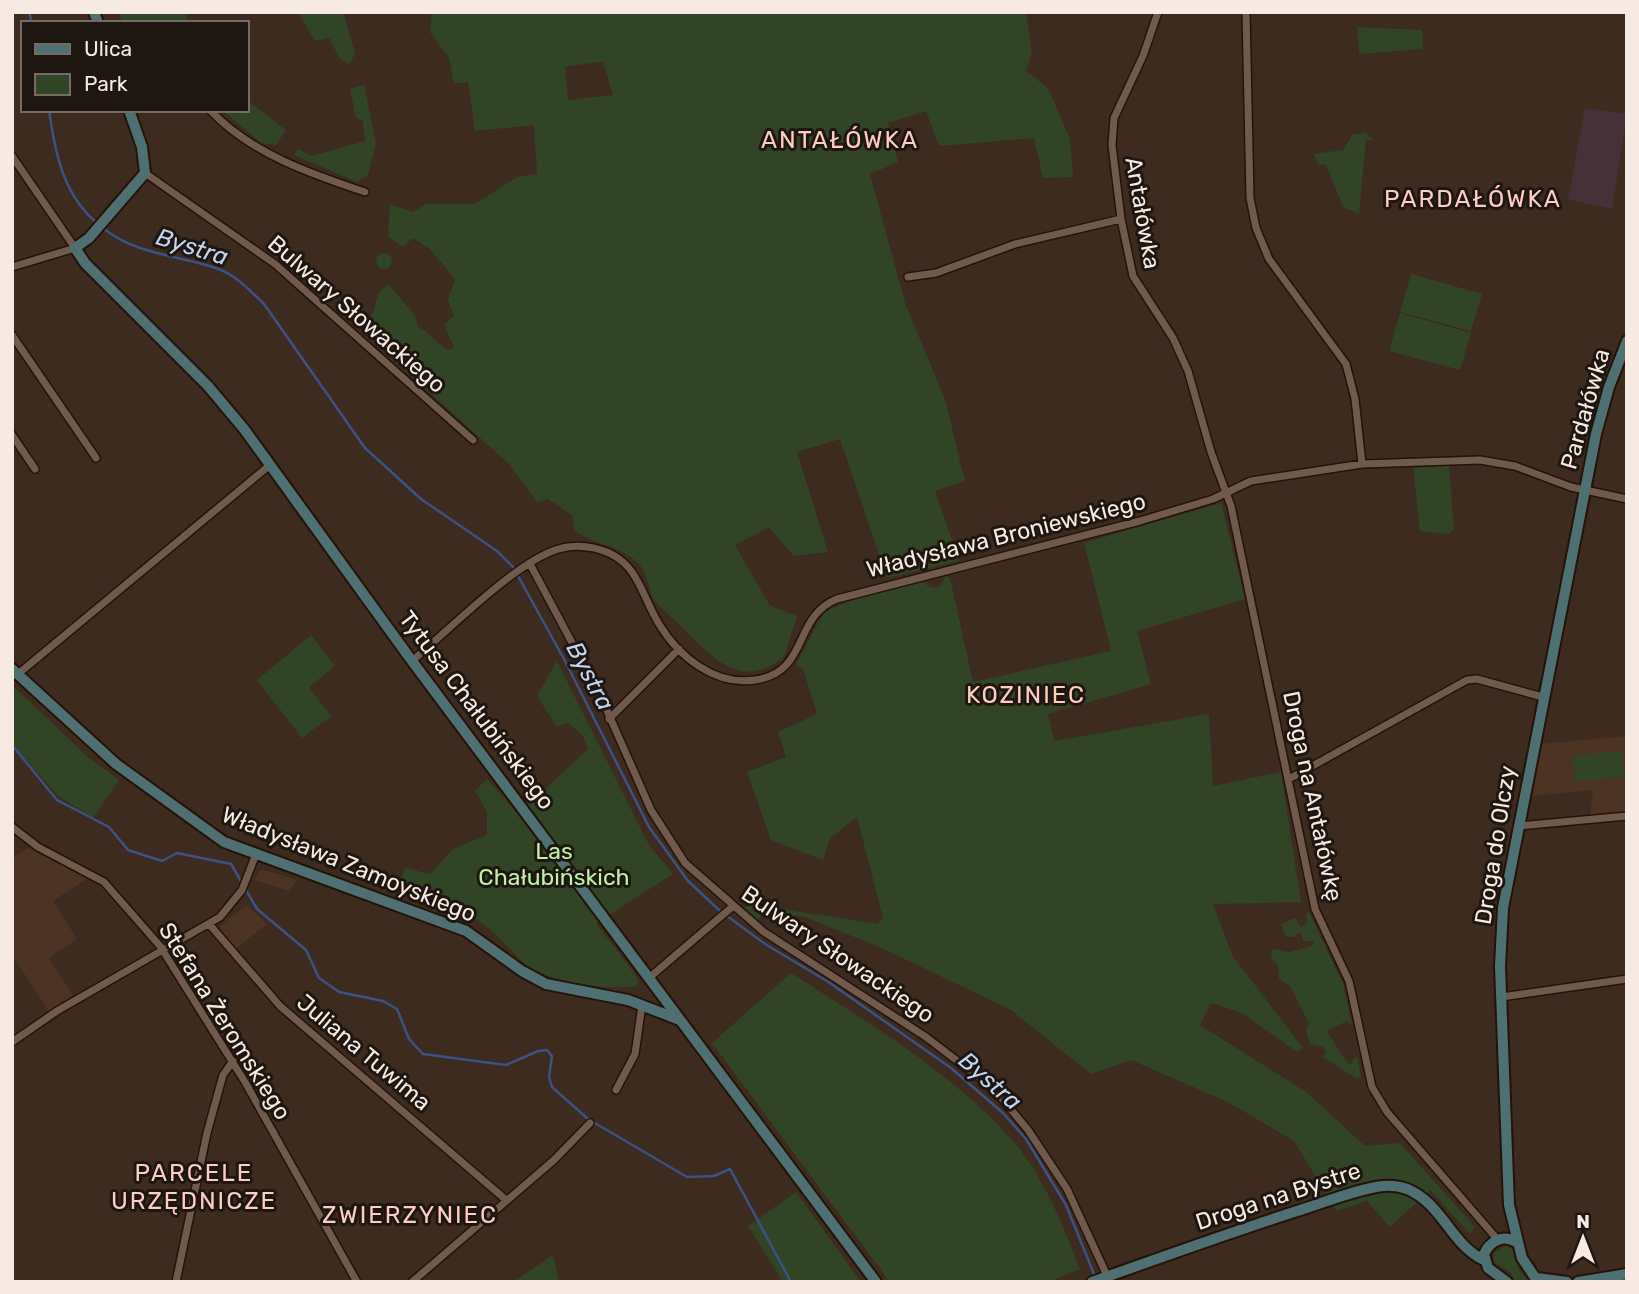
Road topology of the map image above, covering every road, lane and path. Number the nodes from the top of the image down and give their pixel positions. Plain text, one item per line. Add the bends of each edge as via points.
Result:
1 (1158, 12) edge
2 (1246, 12) edge
3 (130, 112) edge
4 (212, 112) edge
5 (12, 156) edge
6 (145, 173) junction
7 (365, 192) dead end
8 (1121, 219) junction
9 (75, 248) junction
10 (12, 267) edge
11 (908, 277) dead end
12 (12, 335) edge
13 (1627, 341) edge
14 (12, 435) edge
15 (473, 440) dead end
16 (96, 458) dead end
17 (1362, 464) junction
18 (270, 466) junction
19 (36, 469) dead end
20 (1585, 489) junction
21 (1226, 494) junction
22 (1627, 499) edge
23 (527, 566) junction
24 (679, 649) junction
25 (412, 661) junction
26 (15, 672) edge
27 (1543, 697) junction
28 (609, 719) junction
29 (1289, 779) junction
30 (1627, 816) edge
31 (1517, 826) junction
32 (12, 827) edge
33 (256, 854) junction
34 (730, 908) junction
35 (209, 924) junction
36 (162, 950) junction
37 (650, 977) junction
38 (1627, 979) edge
39 (660, 990) junction
40 (1501, 997) junction
41 (628, 1000) junction
42 (642, 1005) junction
43 (682, 1021) junction
44 (12, 1042) edge
45 (233, 1061) junction
46 (616, 1090) dead end
47 (590, 1123) dead end
48 (505, 1199) junction
49 (1510, 1212) junction
50 (1516, 1241) junction
51 (1493, 1246) junction
52 (1627, 1274) edge
53 (1107, 1278) edge
54 (1537, 1280) edge
55 (176, 1282) edge
56 (357, 1282) edge
57 (412, 1282) edge
58 (876, 1282) edge
59 (1092, 1282) edge
60 (1507, 1282) edge
61 (1567, 1282) edge
62 (1578, 1282) edge

1 - 8 street, Antałówka via 1114,118 1112,145
2 - 17 street via 1250,198 1256,228 1282,280 1346,364 1355,398
3 - 6 street
4 - 7 street via 259,149
5 - 9 street
6 - 9 street via 92,235
6 - 15 street, Bulwary Słowackiego via 275,264
8 - 11 street via 1015,244 936,273
8 - 21 street, Antałówka via 1133,276 1173,338 1188,371
9 - 10 street
9 - 18 street, Tytusa Chałubińskiego via 208,386
12 - 16 street
13 - 20 street, Pardałówka via 1604,401
14 - 19 street
17 - 20 street, Władysława Broniewskiego via 1480,460 1515,466
17 - 21 street, Władysława Broniewskiego via 1251,481
18 - 25 street, Tytusa Chałubińskiego
18 - 26 street
20 - 22 street, Władysława Broniewskiego
20 - 27 street, Droga do Olczy
21 - 24 street, Władysława Broniewskiego via 1140,521 837,599 814,614 789,665 767,677 745,681 719,677
21 - 29 street, Droga na Antałówkę
23 - 24 street, Władysława Broniewskiego via 572,545 611,554 632,572 659,624
23 - 25 street, Władysława Broniewskiego
23 - 28 street, Bulwary Słowackiego via 555,606
24 - 28 street
25 - 37 street, Tytusa Chałubińskiego
26 - 33 street, Władysława Zamoyskiego via 134,777 213,835
27 - 29 street via 1467,680
27 - 31 street, Droga do Olczy
28 - 34 street, Bulwary Słowackiego via 651,810 685,863
29 - 51 street, Droga na Antałówkę via 1314,909 1349,981 1370,1082 1387,1112 1485,1228
30 - 31 street
31 - 40 street, Droga do Olczy via 1502,918
32 - 36 street, Stefana Żeromskiego via 38,847 104,883
33 - 35 street via 238,896
33 - 41 street, Władysława Zamoyskiego via 466,931 542,982
34 - 37 street
34 - 53 street, Bulwary Słowackiego via 926,1037 994,1089 1046,1155
35 - 36 street
35 - 48 street, Juliana Tuwima via 280,1006
36 - 44 street
36 - 45 street, Stefana Żeromskiego
37 - 39 street, Tytusa Chałubińskiego
38 - 40 street
39 - 41 street, Władysława Zamoyskiego via 646,1000
39 - 43 street, Tytusa Chałubińskiego
40 - 49 street, Droga do Olczy
41 - 42 street, Władysława Zamoyskiego
42 - 43 street, Władysława Zamoyskiego
42 - 46 street via 635,1054
43 - 58 street, Tytusa Chałubińskiego
45 - 55 street via 223,1075 207,1133
45 - 56 street, Stefana Żeromskiego
47 - 48 street via 554,1160
48 - 57 street
49 - 50 street, Droga do Olczy
49 - 51 street, Droga do Olczy
50 - 51 street
50 - 54 street, Droga do Olczy
51 - 53 street, Droga na Bystre via 1470,1254 1419,1196 1402,1187 1382,1186
51 - 60 street, Droga na Bystre via 1488,1268
52 - 62 street
53 - 59 street, Droga na Bystre
54 - 61 street

